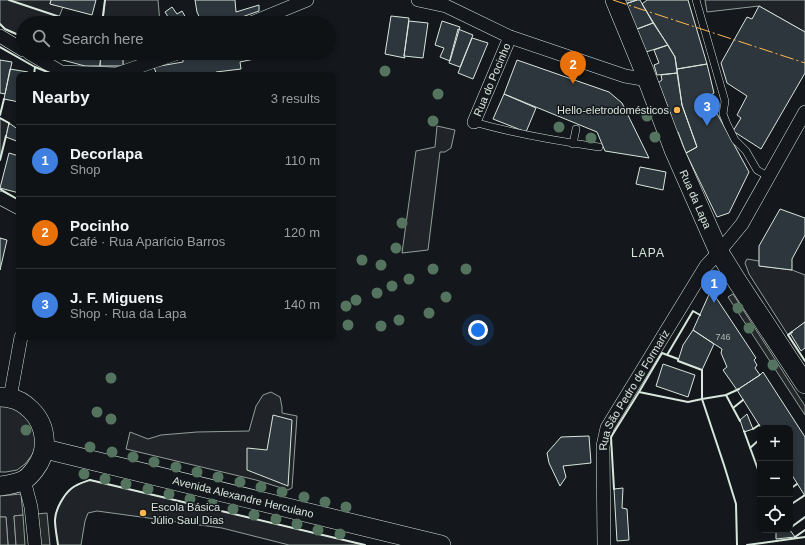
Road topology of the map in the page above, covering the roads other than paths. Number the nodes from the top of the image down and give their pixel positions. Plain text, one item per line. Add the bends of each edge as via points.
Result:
1 (418, 0) edge
2 (615, 0) edge
3 (696, 0) edge
4 (304, 1) edge
5 (268, 16) edge
6 (0, 36) edge
7 (510, 37) junction
8 (16, 46) edge
9 (41, 60) edge
10 (158, 60) edge
11 (61, 72) edge
12 (123, 72) edge
13 (648, 80) junction
14 (805, 112) edge
15 (474, 122) joint
16 (576, 129) dead end
17 (574, 144) junction
18 (599, 147) dead end
19 (769, 177) junction
20 (0, 198) edge
21 (16, 206) edge
22 (719, 252) junction
23 (20, 340) edge
24 (805, 384) edge
25 (5, 397) edge
26 (45, 448) junction
27 (24, 480) junction
28 (0, 486) edge
29 (35, 545) edge
30 (441, 545) edge
31 (604, 545) edge

1 - 7 street via 446,6
2 - 13 main road, Rua da Lapa
3 - 19 lane via 725,101 723,114 727,124 735,140 746,151 757,170
4 - 5 street
6 - 8 street
7 - 13 street via 625,76
7 - 15 street, Rua do Pocinho
9 - 11 street
10 - 12 street
13 - 22 main road, Rua da Lapa via 674,150
14 - 19 street, Rua São Pedro de Formariz
15 - 17 lane
16 - 17 lane
17 - 18 lane
19 - 22 street, Rua São Pedro de Formariz via 742,224
20 - 21 street
22 - 24 main road, Rua da Lapa
22 - 31 street, Rua São Pedro de Formariz via 706,266 606,428 603,446
23 - 25 street
25 - 26 main road via 25,404 37,415 44,431
26 - 27 main road via 40,462
26 - 30 main road, Avenida Alexandre Herculano
27 - 28 main road
27 - 29 street via 31,507

